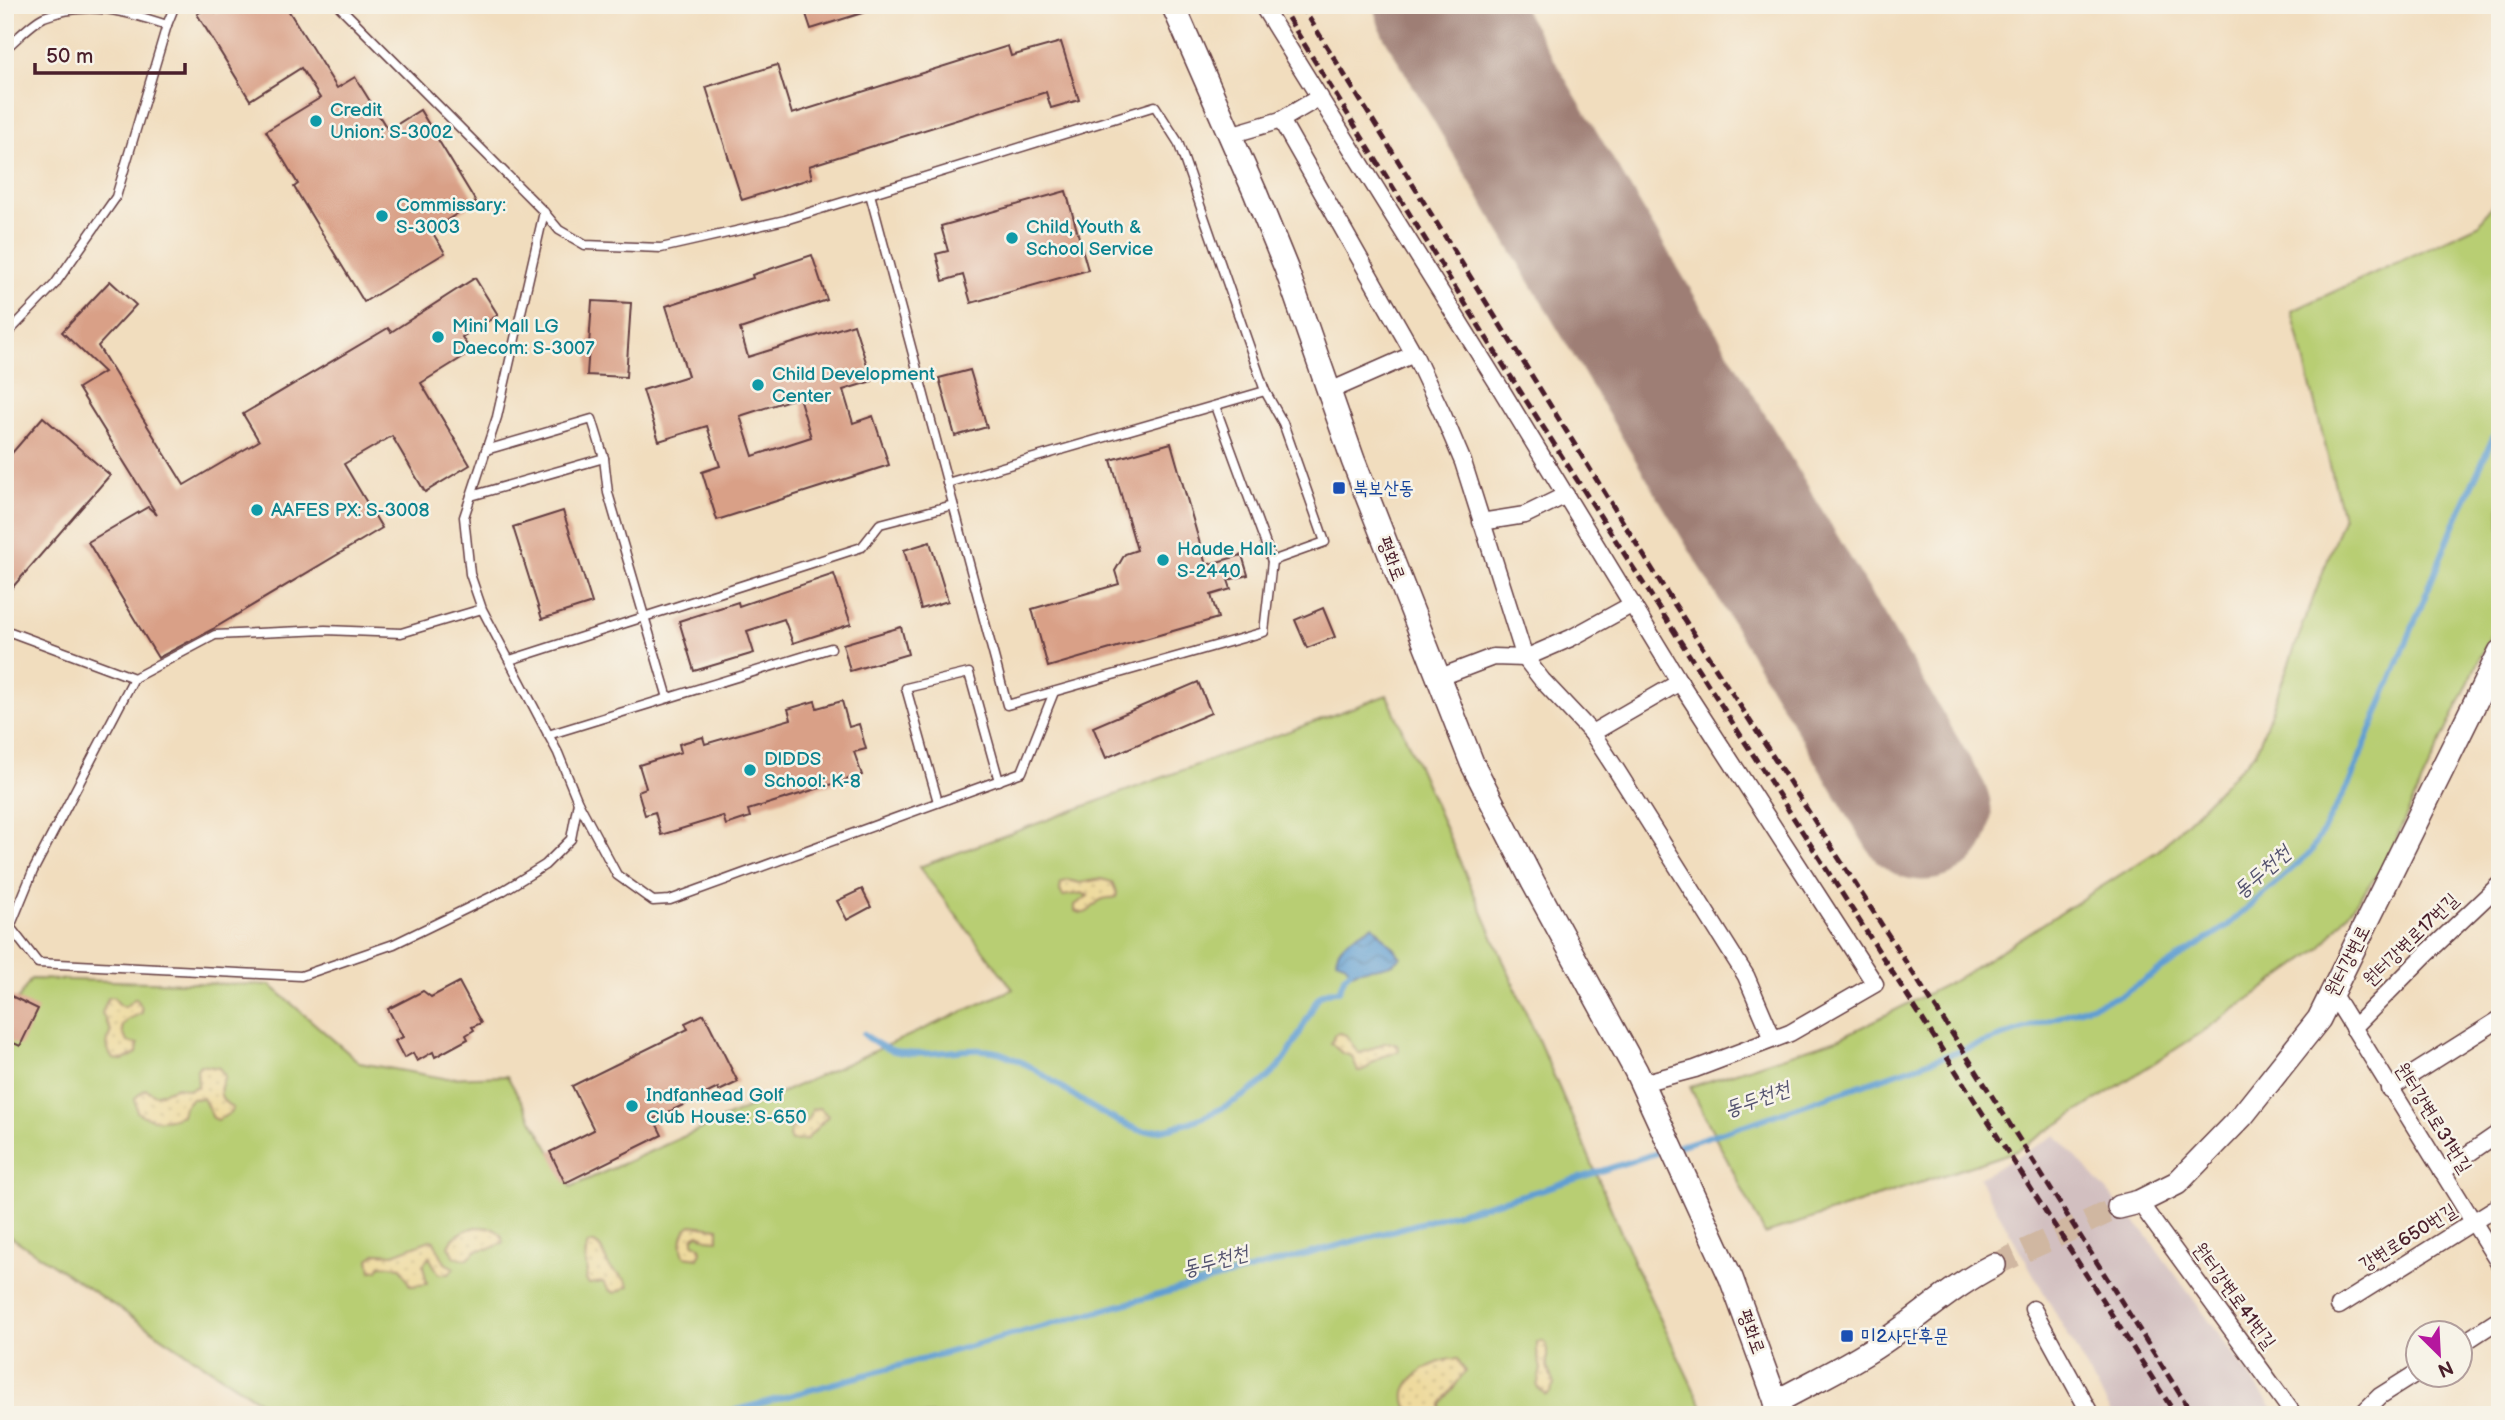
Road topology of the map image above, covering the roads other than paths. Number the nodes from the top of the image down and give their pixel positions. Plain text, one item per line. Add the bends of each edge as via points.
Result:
1 (175, 5) edge
2 (338, 5) edge
3 (1173, 5) edge
4 (1262, 5) edge
5 (167, 25) junction
6 (5, 50) edge
7 (1320, 97) junction
8 (1281, 120) junction
9 (1230, 135) junction
10 (870, 194) junction
11 (544, 212) junction
12 (5, 335) edge
13 (1414, 354) junction
14 (1265, 391) junction
15 (1330, 391) junction
16 (1215, 406) junction
17 (486, 450) junction
18 (604, 458) junction
19 (947, 483) junction
20 (471, 495) junction
21 (1566, 495) junction
22 (953, 505) junction
23 (1481, 522) junction
24 (1272, 561) junction
25 (1633, 604) junction
26 (482, 609) junction
27 (646, 616) junction
28 (5, 630) edge
29 (831, 648) dead end
30 (2500, 652) edge
31 (1525, 658) junction
32 (510, 660) junction
33 (134, 678) junction
34 (1438, 678) junction
35 (1680, 682) junction
36 (1054, 692) junction
37 (668, 698) junction
38 (1592, 733) junction
39 (548, 735) junction
40 (999, 781) junction
41 (578, 802) junction
42 (938, 802) junction
43 (2500, 884) edge
44 (2332, 993) junction
45 (2500, 1019) edge
46 (2353, 1028) junction
47 (1773, 1039) junction
48 (2389, 1088) junction
49 (1645, 1089) junction
50 (2500, 1132) edge
51 (2442, 1172) junction
52 (2129, 1204) joint
53 (2500, 1205) edge
54 (2473, 1222) junction
55 (1994, 1265) tunnel mouth
56 (2500, 1265) edge
57 (2339, 1306) dead end
58 (2033, 1309) dead end
59 (2500, 1319) edge
60 (2474, 1335) edge
61 (2404, 1380) edge
62 (1779, 1408) edge
63 (2091, 1415) edge
64 (2294, 1415) edge
65 (2361, 1415) edge

1 - 5 lane
2 - 11 lane
3 - 9 main road, 평화로
4 - 7 street
5 - 6 lane via 111,7 73,7 42,18
5 - 12 lane via 116,197 55,284
7 - 8 street
7 - 21 street
8 - 9 street
8 - 13 street
9 - 15 main road, 평화로 via 1286,268
10 - 11 lane via 785,220 661,248 585,245 559,230
10 - 14 lane via 1155,106 1178,142
10 - 19 lane
11 - 17 lane
13 - 15 street
13 - 23 street via 1462,462
14 - 16 lane
14 - 24 lane via 1283,423 1325,542
15 - 34 main road, 평화로
16 - 19 lane
16 - 24 lane
17 - 18 lane via 592,419
17 - 20 lane
18 - 20 lane
18 - 27 lane via 608,494
19 - 22 lane
20 - 26 lane via 464,517 470,574
21 - 23 street via 1525,515
21 - 25 street
22 - 27 lane via 880,524 862,547
22 - 36 lane via 1007,705
23 - 31 street
24 - 36 lane via 1264,632
25 - 31 street
25 - 35 street
26 - 32 lane
26 - 33 lane via 401,633 325,630 215,635
27 - 32 lane
27 - 37 lane
28 - 33 lane
29 - 37 lane
30 - 44 main road, 원터강변로
31 - 34 street via 1493,657
31 - 38 street
32 - 39 lane
33 - 41 lane via 33,871 10,927 38,963 301,976 394,944 501,892 545,865 571,839
34 - 49 main road, 평화로 via 1472,763
35 - 38 street
35 - 47 street via 1875,984
36 - 40 lane via 1022,772
37 - 39 lane
38 - 47 street via 1746,976
39 - 41 lane
40 - 42 lane
40 - 42 lane via 969,673 906,688
41 - 42 lane via 617,875 653,901 670,900
43 - 46 street, 원터강변로17번길
44 - 46 street, 원터강변로31번길
44 - 52 main road, 원터강변로 via 2319,1019 2242,1116 2177,1183
45 - 48 street
46 - 48 street, 원터강변로31번길
47 - 49 street
48 - 51 street, 원터강변로31번길
49 - 62 main road, 평화로 via 1750,1326
50 - 51 street
51 - 54 street, 원터강변로31번길
52 - 64 street, 원터강변로41번길
53 - 54 street, 강변로650번길
54 - 56 street, 원터강변로31번길
54 - 57 street, 강변로650번길
55 - 62 main road
58 - 63 street
59 - 60 street
61 - 65 street

